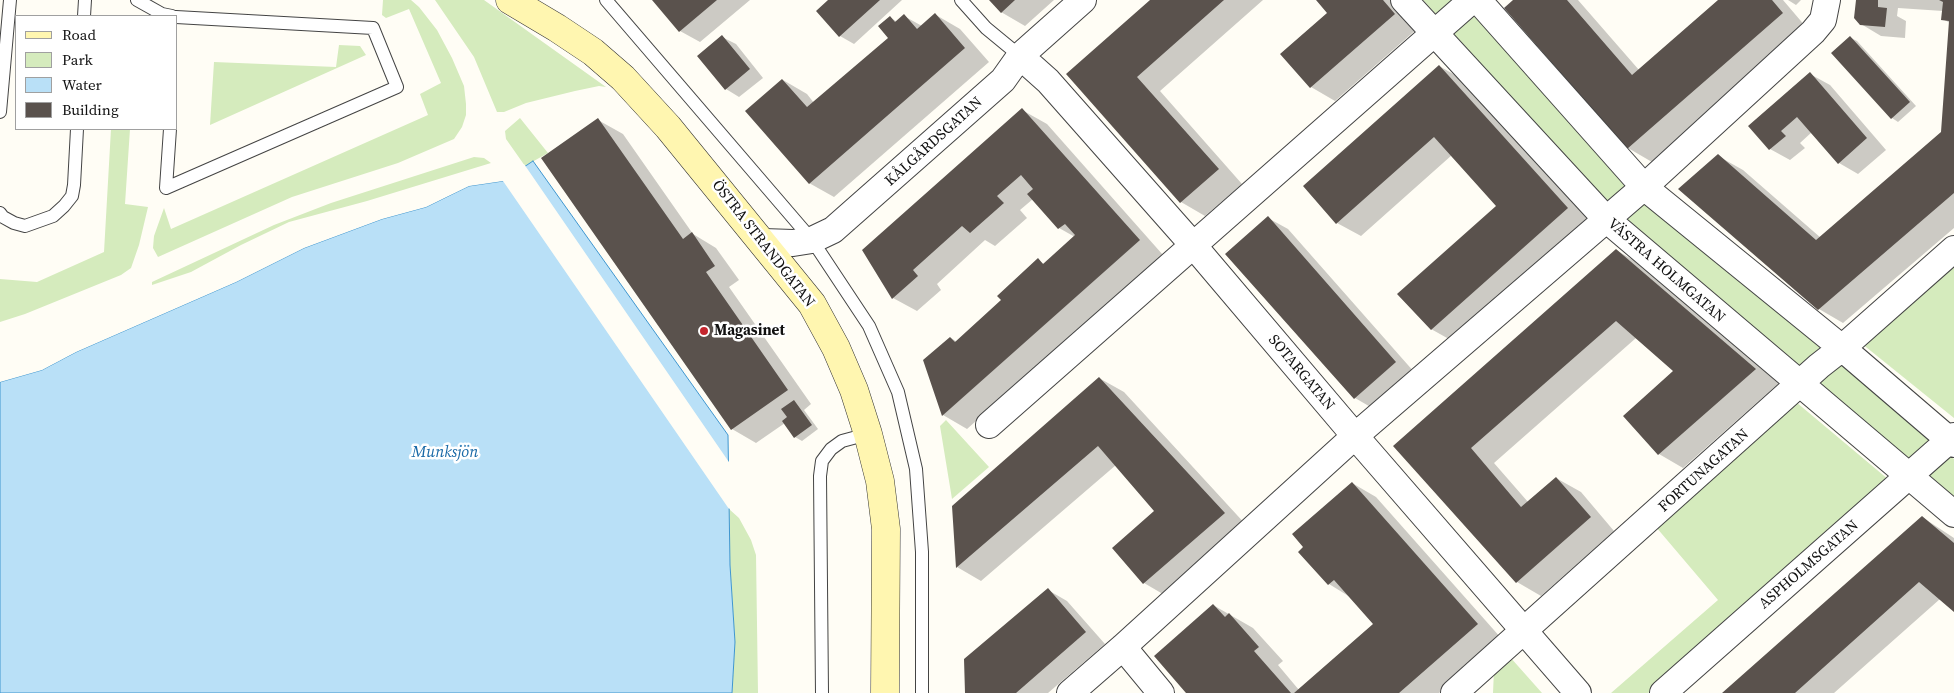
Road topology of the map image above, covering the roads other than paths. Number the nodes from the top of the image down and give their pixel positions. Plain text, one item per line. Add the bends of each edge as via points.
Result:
1 (10, 0) edge
2 (85, 0) edge
3 (137, 0) edge
4 (510, 0) edge
5 (535, 0) edge
6 (606, 0) edge
7 (961, 0) edge
8 (1083, 0) edge
9 (1404, 0) edge
10 (1472, 0) edge
11 (1478, 0) edge
12 (1827, 0) edge
13 (84, 15) edge
14 (167, 15) edge
15 (178, 17) edge
16 (557, 28) junction
17 (1434, 34) junction
18 (1020, 56) junction
19 (0, 112) edge
20 (77, 130) edge
21 (170, 130) edge
22 (1644, 186) junction
23 (0, 213) edge
24 (1606, 219) junction
25 (812, 240) junction
26 (763, 242) junction
27 (1193, 245) junction
28 (1954, 249) edge
29 (1842, 348) junction
30 (1799, 385) junction
31 (989, 425) dead end
32 (868, 434) junction
33 (1355, 436) junction
34 (1952, 440) edge
35 (1909, 476) junction
36 (1954, 514) edge
37 (1524, 631) junction
38 (1123, 647) junction
39 (822, 693) edge
40 (885, 693) edge
41 (922, 693) edge
42 (1070, 693) edge
43 (1161, 693) edge
44 (1454, 693) edge
45 (1578, 693) edge
46 (1663, 693) edge

1 - 19 lane
2 - 13 lane
3 - 14 lane
4 - 16 main road, ÖSTRA STRANDGATAN
5 - 16 main road, ÖSTRA STRANDGATAN
6 - 25 lane
7 - 18 lane via 986,28
8 - 18 street, KÅLGÅRDSGATAN
9 - 17 street, VÄSTRA HOLMGATAN
10 - 17 street
11 - 22 street
12 - 22 street via 1823,20 1813,32
15 - 21 lane via 373,28 397,87 166,188
16 - 26 main road, ÖSTRA STRANDGATAN via 593,52 623,78
17 - 24 street, VÄSTRA HOLMGATAN
17 - 27 street
18 - 25 street, KÅLGÅRDSGATAN via 1003,80 844,222
18 - 27 street, SOTARGATAN via 1048,81
20 - 23 lane via 74,185 72,196 64,206 53,216 26,226
22 - 24 street
22 - 29 street
24 - 30 street, VÄSTRA HOLMGATAN
24 - 33 street
25 - 26 street, KÅLGÅRDSGATAN
25 - 41 lane via 869,326 898,392 916,469 922,552
26 - 32 main road, ÖSTRA STRANDGATAN via 812,304 836,348
27 - 31 street
27 - 33 street, SOTARGATAN
28 - 29 street, FORTUNAGATAN
29 - 30 street, FORTUNAGATAN
29 - 34 street
30 - 35 street, VÄSTRA HOLMGATAN
30 - 37 street, FORTUNAGATAN
32 - 39 lane via 842,441 822,461
32 - 40 main road, ÖSTRA STRANDGATAN via 880,481 886,529
33 - 37 street, SOTARGATAN
33 - 38 street
34 - 35 street, ASPHOLMSGATAN
35 - 36 street, VÄSTRA HOLMGATAN
35 - 46 street, ASPHOLMSGATAN
37 - 44 street, FORTUNAGATAN
37 - 45 street, SOTARGATAN
38 - 42 street
38 - 43 street

